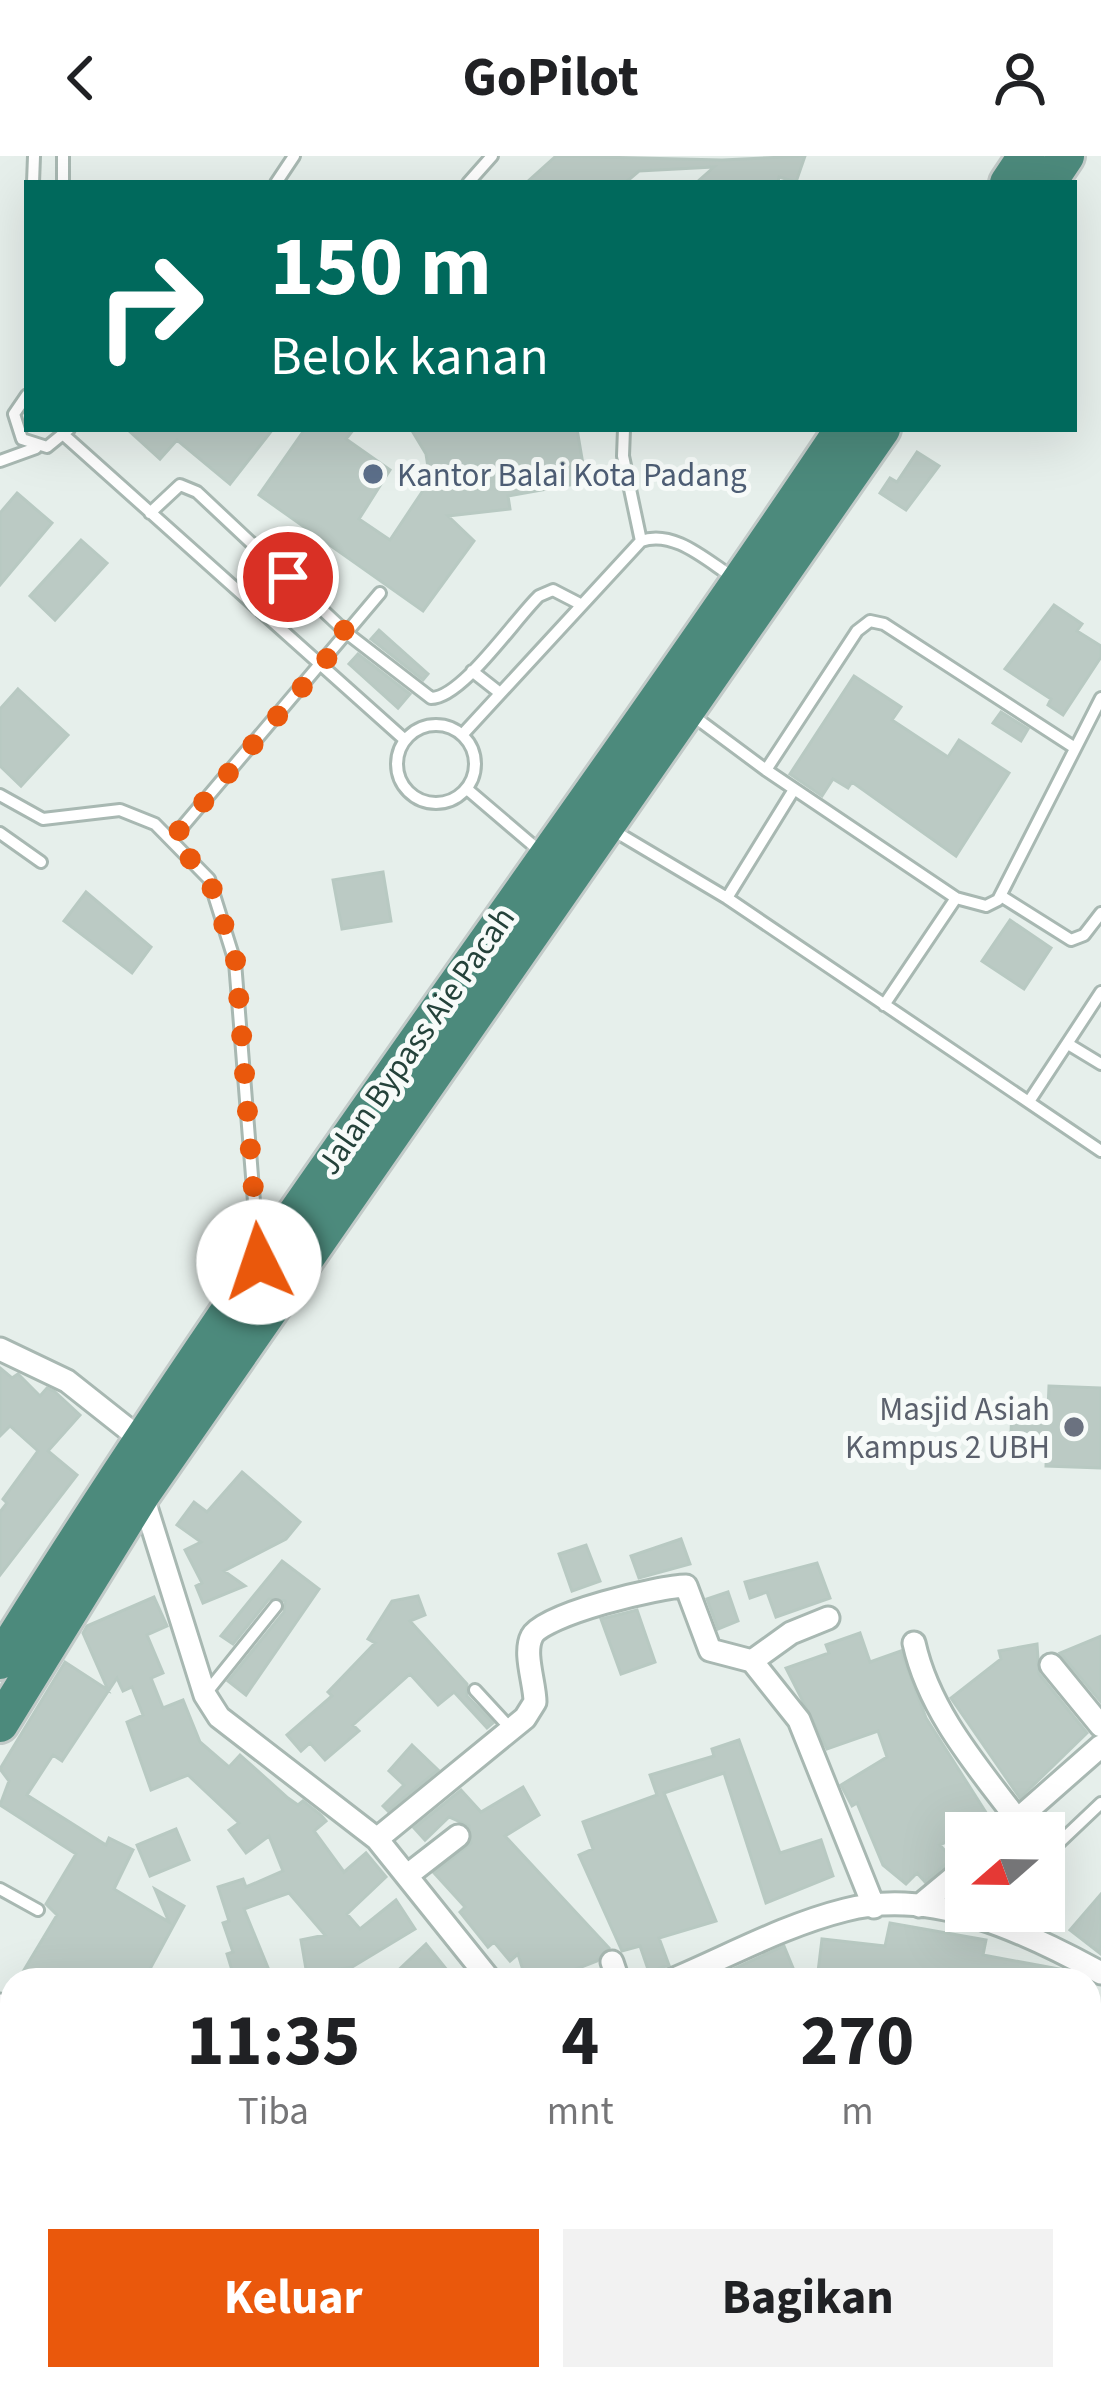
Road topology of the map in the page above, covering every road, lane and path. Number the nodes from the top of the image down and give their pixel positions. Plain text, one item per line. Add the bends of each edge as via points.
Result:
1 (493, 156) edge
2 (1050, 163) edge
3 (471, 180) edge
4 (1014, 180) edge
5 (24, 399) edge
6 (14, 414) junction
7 (0, 419) edge
8 (67, 432) edge
9 (624, 432) edge
10 (841, 432) edge
11 (880, 432) edge
12 (38, 447) junction
13 (0, 461) edge
14 (150, 513) junction
15 (641, 541) junction
16 (753, 592) junction
17 (380, 593) dead end
18 (582, 605) junction
19 (348, 634) junction
20 (323, 666) junction
21 (472, 671) junction
22 (500, 693) junction
23 (1101, 698) edge
24 (688, 712) junction
25 (462, 735) junction
26 (405, 740) junction
27 (1075, 748) junction
28 (766, 770) junction
29 (466, 789) junction
30 (793, 791) junction
31 (0, 795) edge
32 (608, 827) junction
33 (0, 833) edge
34 (172, 839) junction
35 (546, 856) junction
36 (41, 862) dead end
37 (1000, 896) junction
38 (727, 898) junction
39 (956, 898) junction
40 (1101, 913) edge
41 (1101, 992) edge
42 (884, 1005) junction
43 (1068, 1043) junction
44 (1101, 1064) edge
45 (1030, 1100) junction
46 (1101, 1151) edge
47 (252, 1272) junction
48 (276, 1303) junction
49 (0, 1349) edge
50 (139, 1438) junction
51 (142, 1494) junction
52 (276, 1606) dead end
53 (828, 1618) dead end
54 (914, 1643) dead end
55 (13, 1660) edge
56 (752, 1661) junction
57 (1051, 1665) dead end
58 (475, 1690) dead end
59 (206, 1695) junction
60 (0, 1724) edge
61 (1101, 1726) edge
62 (512, 1730) junction
63 (1101, 1746) edge
64 (1101, 1803) edge
65 (1001, 1812) edge
66 (1026, 1812) edge
67 (458, 1836) dead end
68 (1065, 1837) edge
69 (376, 1839) junction
70 (409, 1874) junction
71 (945, 1884) edge
72 (0, 1888) edge
73 (919, 1906) junction
74 (874, 1907) junction
75 (945, 1909) edge
76 (38, 1910) dead end
77 (1023, 1932) edge
78 (481, 1968) edge
79 (700, 1968) edge
80 (1091, 1968) edge

1 - 3 lane
2 - 4 highway
5 - 6 lane
6 - 7 lane
6 - 12 lane via 17,432
8 - 12 lane
8 - 14 lane
9 - 15 lane
10 - 16 highway, Jalan Bypass Aie Pacah
11 - 16 highway
12 - 13 lane
14 - 19 lane via 180,485 197,492
14 - 20 lane
15 - 16 lane via 677,542
15 - 18 lane
16 - 24 highway
16 - 35 highway, Jalan Bypass Aie Pacah
17 - 19 lane
18 - 21 lane via 554,590 539,596
18 - 22 lane
19 - 20 lane
19 - 21 lane via 430,698 444,697
20 - 26 lane
20 - 34 lane
21 - 22 lane
22 - 25 lane
23 - 27 lane
24 - 28 lane
24 - 32 highway
25 - 26 lane via 432,725
25 - 29 lane via 476,761
26 - 29 lane via 398,769 412,795 440,803
27 - 28 lane via 870,621
27 - 37 lane
28 - 30 lane
29 - 35 lane
30 - 38 lane
30 - 39 lane
31 - 34 lane via 43,819 120,810
32 - 38 lane
32 - 48 highway
33 - 36 lane
34 - 47 lane via 209,879 236,962
35 - 47 highway, Jalan Bypass Aie Pacah
37 - 39 lane via 986,907
37 - 40 lane via 1071,940
38 - 42 lane
39 - 42 lane
41 - 43 lane
42 - 45 lane
43 - 44 lane
43 - 45 lane
45 - 46 lane
47 - 48 highway
47 - 50 highway, Jalan Bypass Aie Pacah
48 - 51 highway
49 - 50 street via 68,1381
50 - 55 highway, Jalan Bypass Aie Pacah
51 - 55 highway
51 - 59 street
52 - 59 lane
53 - 56 street
54 - 65 street via 920,1670
55 - 60 highway
56 - 62 street via 710,1650 686,1586 556,1618 530,1639 536,1702
56 - 74 street via 799,1720
57 - 61 street
58 - 62 lane
59 - 69 street via 238,1734
62 - 69 street
63 - 66 street
64 - 68 lane
67 - 70 street
69 - 70 street
70 - 78 street
71 - 73 street
72 - 76 lane
73 - 74 street
73 - 75 street
74 - 79 street via 848,1909
77 - 80 street

